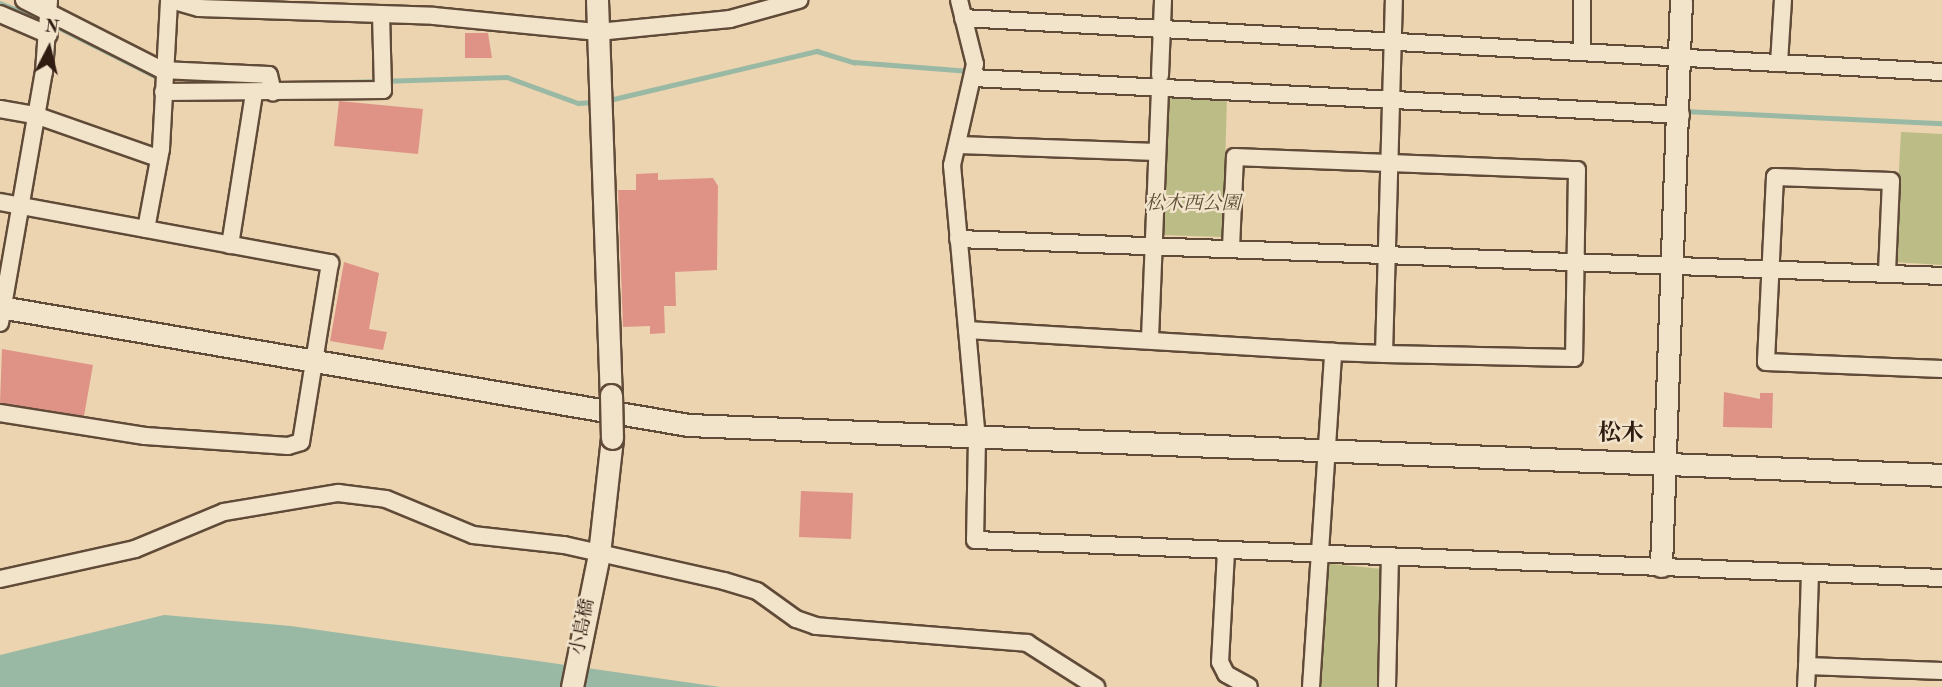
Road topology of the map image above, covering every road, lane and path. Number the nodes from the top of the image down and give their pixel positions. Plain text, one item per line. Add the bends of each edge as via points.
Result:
1 (24, 0) edge
2 (170, 0) edge
3 (597, 0) edge
4 (799, 0) edge
5 (959, 0) edge
6 (1163, 0) edge
7 (1394, 0) edge
8 (1582, 0) edge
9 (1783, 0) edge
10 (1682, 4) edge
11 (0, 14) edge
12 (381, 14) junction
13 (50, 18) edge
14 (963, 18) junction
15 (1161, 29) junction
16 (598, 32) junction
17 (1392, 40) junction
18 (1582, 51) junction
19 (1680, 57) junction
20 (1779, 63) junction
21 (974, 72) junction
22 (1942, 72) edge
23 (162, 80) junction
24 (1160, 81) junction
25 (273, 86) junction
26 (1390, 92) junction
27 (254, 93) junction
28 (0, 109) edge
29 (1681, 112) junction
30 (36, 115) junction
31 (959, 145) junction
32 (1156, 152) junction
33 (158, 158) junction
34 (1388, 160) junction
35 (0, 202) edge
36 (21, 206) junction
37 (146, 229) junction
38 (958, 239) junction
39 (230, 245) junction
40 (1153, 245) junction
41 (1231, 248) junction
42 (1384, 252) junction
43 (1574, 260) junction
44 (1674, 266) junction
45 (1771, 269) junction
46 (1887, 272) junction
47 (1942, 276) edge
48 (1, 312) edge
49 (967, 330) junction
50 (1150, 338) junction
51 (1333, 352) junction
52 (1384, 354) junction
53 (314, 362) junction
54 (1942, 369) edge
55 (0, 413) edge
56 (977, 438) junction
57 (1323, 451) junction
58 (1665, 464) junction
59 (1942, 475) edge
60 (1226, 552) junction
61 (1317, 554) junction
62 (1390, 557) junction
63 (597, 560) junction
64 (1661, 566) junction
65 (1810, 573) junction
66 (1942, 578) edge
67 (0, 579) edge
68 (1807, 666) junction
69 (1907, 670) junction
70 (1942, 671) edge
71 (572, 687) edge
72 (1096, 687) edge
73 (1248, 687) edge
74 (1311, 687) edge
75 (1387, 687) edge
76 (1806, 687) edge
77 (1907, 687) edge

1 - 13 street
2 - 12 street via 213,8
2 - 23 street
3 - 16 street, 小島橋
4 - 16 street via 730,19
5 - 14 street
6 - 15 street
7 - 17 street
8 - 18 street
9 - 20 street
10 - 19 street
11 - 13 street
12 - 16 street
12 - 25 street via 383,90
13 - 23 street
13 - 30 street
14 - 15 street
14 - 21 street
15 - 17 street
15 - 24 street
16 - 63 street, 小島橋, bridge via 612,438
17 - 18 street
17 - 26 street
18 - 19 street
19 - 20 street
19 - 29 street
20 - 22 street
21 - 24 street
21 - 31 street
23 - 25 street
23 - 27 street
23 - 33 street
24 - 26 street
24 - 32 street
25 - 27 street
26 - 29 street
26 - 34 street
27 - 39 street
28 - 30 street
29 - 44 street
30 - 33 street
30 - 36 street
31 - 32 street
31 - 38 street via 952,165
32 - 40 street
33 - 37 street
34 - 41 street via 1235,157
34 - 42 street
34 - 43 street via 1577,170
35 - 36 street
36 - 37 street
36 - 48 street
37 - 39 street
38 - 40 street
38 - 49 street
39 - 53 street via 330,263
40 - 41 street
40 - 50 street
41 - 42 street
42 - 43 street
42 - 52 street
43 - 44 street
43 - 52 street via 1574,358
44 - 45 street
44 - 58 street
45 - 46 street
45 - 46 street via 1775,177 1891,181
45 - 54 street via 1766,362
46 - 47 street
48 - 53 street
49 - 50 street
49 - 56 street
50 - 51 street
51 - 52 street
51 - 57 street
53 - 55 street via 301,442 288,446 145,436
53 - 56 street via 688,425
56 - 57 street
56 - 60 street via 975,540
57 - 58 street
57 - 61 street
58 - 59 street
58 - 64 street
60 - 61 street
60 - 73 street via 1220,663 1226,674
61 - 62 street
61 - 74 street
62 - 64 street
62 - 75 street
63 - 67 street via 473,535 386,499 338,493 223,512 135,549
63 - 71 street, 小島橋
63 - 72 street via 757,591 796,619 816,626 1027,643
64 - 65 street
65 - 66 street
65 - 68 street
68 - 69 street
68 - 76 street
69 - 70 street
69 - 77 street

